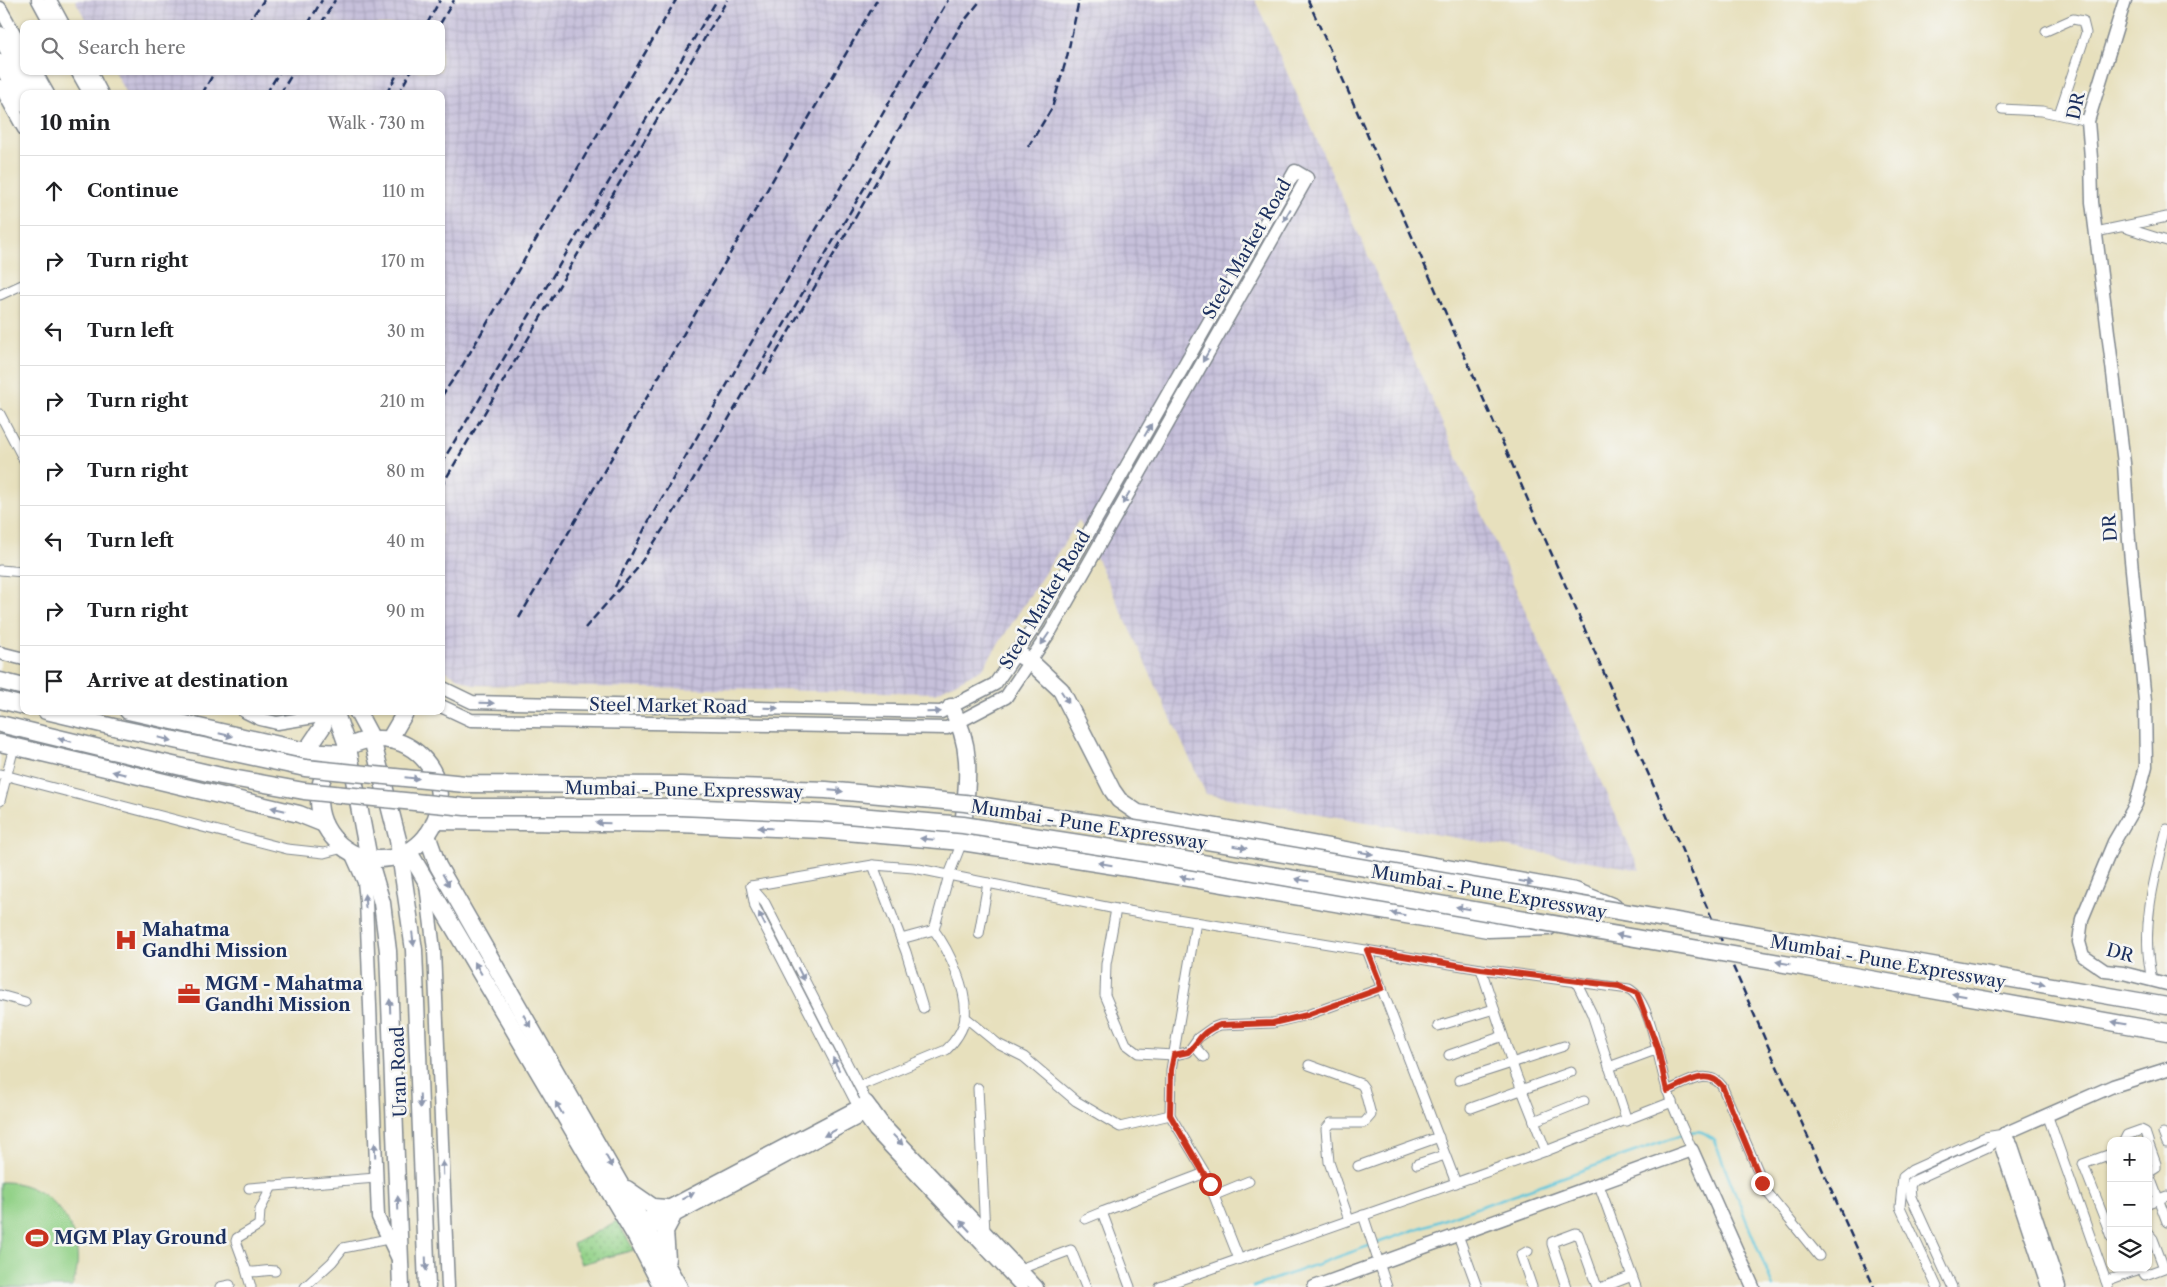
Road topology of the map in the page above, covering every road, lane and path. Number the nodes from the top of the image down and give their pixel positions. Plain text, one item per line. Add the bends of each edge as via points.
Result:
1 (38, 0) edge
2 (50, 0) edge
3 (2125, 0) edge
4 (0, 8) edge
5 (49, 20) edge
6 (61, 20) edge
7 (2046, 31) dead end
8 (0, 36) edge
9 (20, 44) edge
10 (0, 62) edge
11 (20, 71) edge
12 (22, 75) edge
13 (37, 75) edge
14 (79, 75) edge
15 (92, 75) edge
16 (0, 86) edge
17 (31, 90) edge
18 (46, 90) edge
19 (88, 90) edge
20 (100, 90) edge
21 (20, 97) edge
22 (2002, 109) dead end
23 (2059, 114) junction
24 (2088, 121) junction
25 (20, 122) edge
26 (2167, 217) edge
27 (2123, 227) junction
28 (2096, 232) junction
29 (2167, 241) edge
30 (20, 286) edge
31 (0, 295) edge
32 (0, 414) edge
33 (20, 452) edge
34 (0, 570) edge
35 (20, 572) edge
36 (0, 653) edge
37 (1023, 657) junction
38 (20, 658) edge
39 (0, 681) edge
40 (20, 685) edge
41 (445, 689) edge
42 (0, 700) edge
43 (20, 705) edge
44 (952, 707) junction
45 (445, 708) edge
46 (63, 715) edge
47 (146, 715) edge
48 (252, 715) edge
49 (316, 715) edge
50 (328, 715) edge
51 (331, 715) edge
52 (359, 715) edge
53 (404, 715) edge
54 (960, 722) junction
55 (0, 724) edge
56 (372, 740) junction
57 (389, 740) junction
58 (7, 745) edge
59 (344, 750) junction
60 (306, 751) junction
61 (3, 774) edge
62 (0, 801) edge
63 (324, 824) junction
64 (431, 828) junction
65 (2167, 829) edge
66 (962, 842) junction
67 (347, 850) junction
68 (405, 854) junction
69 (370, 858) junction
70 (873, 865) junction
71 (948, 875) junction
72 (426, 882) junction
73 (988, 882) junction
74 (751, 886) junction
75 (1116, 909) junction
76 (1626, 913) junction
77 (1196, 922) junction
78 (1568, 926) junction
79 (934, 930) junction
80 (979, 934) dead end
81 (901, 939) junction
82 (1367, 950) junction
83 (1481, 969) junction
84 (2152, 979) junction
85 (1576, 981) junction
86 (2167, 984) edge
87 (1382, 988) junction
88 (0, 995) edge
89 (25, 1002) dead end
90 (2167, 1006) edge
91 (923, 1008) dead end
92 (1494, 1009) junction
93 (965, 1017) junction
94 (1438, 1026) dead end
95 (2167, 1032) edge
96 (1503, 1036) junction
97 (1194, 1046) junction
98 (1564, 1046) dead end
99 (1658, 1049) junction
100 (1174, 1055) junction
101 (1449, 1055) dead end
102 (1204, 1057) dead end
103 (1512, 1063) junction
104 (1309, 1065) dead end
105 (1609, 1067) junction
106 (2167, 1069) edge
107 (1571, 1072) dead end
108 (1459, 1080) dead end
109 (859, 1086) junction
110 (978, 1088) dead end
111 (1522, 1090) junction
112 (1667, 1091) junction
113 (1584, 1101) dead end
114 (1672, 1102) junction
115 (1471, 1108) dead end
116 (865, 1109) junction
117 (2047, 1114) junction
118 (1170, 1115) junction
119 (1534, 1120) junction
120 (1627, 1121) junction
121 (2163, 1133) dead end
122 (2004, 1134) junction
123 (1439, 1137) junction
124 (2126, 1137) edge
125 (2147, 1137) edge
126 (2167, 1143) edge
127 (1692, 1150) junction
128 (1546, 1152) junction
129 (2152, 1152) edge
130 (1446, 1154) junction
131 (2107, 1155) edge
132 (1417, 1164) dead end
133 (1358, 1166) dead end
134 (2152, 1170) edge
135 (1206, 1173) junction
136 (376, 1178) junction
137 (2152, 1179) edge
138 (1249, 1181) dead end
139 (1456, 1183) junction
140 (622, 1184) junction
141 (1599, 1184) junction
142 (272, 1186) junction
143 (249, 1188) dead end
144 (1215, 1195) junction
145 (2163, 1197) edge
146 (1102, 1212) junction
147 (669, 1213) junction
148 (1363, 1215) junction
149 (2107, 1217) edge
150 (1085, 1219) dead end
151 (1349, 1220) junction
152 (2167, 1222) edge
153 (639, 1229) junction
154 (984, 1231) junction
155 (1458, 1235) junction
156 (2152, 1237) edge
157 (388, 1239) junction
158 (986, 1248) junction
159 (1528, 1250) dead end
160 (1819, 1256) dead end
161 (1239, 1259) junction
162 (2164, 1259) edge
163 (400, 1264) junction
164 (1378, 1264) junction
165 (669, 1269) junction
166 (1020, 1269) junction
167 (246, 1270) junction
168 (275, 1272) dead end
169 (2123, 1272) edge
170 (2143, 1272) edge
171 (1632, 1276) junction
172 (2107, 1284) edge
173 (251, 1287) edge
174 (305, 1287) edge
175 (401, 1287) edge
176 (427, 1287) edge
177 (448, 1287) edge
178 (662, 1287) edge
179 (679, 1287) edge
180 (1022, 1287) edge
181 (1037, 1287) edge
182 (1086, 1287) edge
183 (1130, 1287) edge
184 (1160, 1287) edge
185 (1314, 1287) edge
186 (1387, 1287) edge
187 (1478, 1287) edge
188 (1532, 1287) edge
189 (1566, 1287) edge
190 (1597, 1287) edge
191 (1603, 1287) edge
192 (1636, 1287) edge
193 (1752, 1287) edge
194 (1937, 1287) edge
195 (1952, 1287) edge
196 (2048, 1287) edge
197 (2059, 1287) edge

1 - 5 street
2 - 6 street
3 - 24 street, DR
4 - 9 street
7 - 23 street via 2073,19 2083,21 2086,33
8 - 11 highway
10 - 21 highway
12 - 17 highway
13 - 18 street
14 - 19 street
15 - 20 street
16 - 25 street
22 - 23 street
23 - 24 street
24 - 28 street, DR
26 - 27 street
27 - 28 street
27 - 29 street
28 - 84 street, DR via 2124,463 2145,701 2146,766 2136,804 2114,842 2082,919 2079,942 2083,956 2105,970
30 - 31 street
32 - 33 street
34 - 35 street
36 - 38 street
37 -> 37 street, Steel Market Road via 1042,614 1296,171 1302,174 1307,178 1051,630
37 - 44 street, Steel Market Road via 994,684
37 - 54 street, Steel Market Road via 1006,697
37 -> 76 highway, bridge via 1050,679 1069,703 1106,780 1119,800 1138,812 1575,890
39 - 40 highway
41 -> 44 street, Steel Market Road via 472,702 941,712
42 - 43 highway
44 - 54 highway
45 - 54 street, Steel Market Road via 471,720 947,728
46 -> 76 highway, Mumbai - Pune Expressway, bridge via 305,768 466,784 681,784 826,790 965,803
47 -> 60 highway
48 - 49 street via 277,723
50 - 60 highway
51 - 59 highway, Uran Road
52 - 56 highway
53 - 57 highway
54 - 66 highway via 968,757
78 -> 55 highway, Mumbai - Pune Expressway, bridge via 963,825 824,813 680,807 465,806 304,791 221,776
56 - 57 highway
56 - 59 highway
56 - 68 highway
57 - 64 highway via 411,748 432,770 440,799
58 - 61 street
63 -> 58 highway via 299,814
59 - 60 highway
59 - 63 highway via 326,771 320,785 319,801
59 - 69 highway, Uran Road
61 - 62 street
61 - 67 street via 287,849 324,853
63 - 67 highway via 332,837
66 -> 64 highway via 823,830 708,825
64 - 68 highway
64 -> 140 highway via 438,866
65 - 84 street via 2150,904 2147,958
66 - 71 street
78 -> 66 highway, bridge via 1488,929
67 - 69 highway
136 -> 67 street via 366,900 361,874
68 - 69 highway
68 - 72 highway
68 -> 176 highway, Uran Road via 414,950
163 -> 69 highway, Uran Road via 388,951 382,903
70 - 71 street
70 - 74 street
70 - 81 street
71 - 73 street
71 - 79 street
153 -> 72 highway
177 -> 72 street via 434,950
73 - 75 street
73 - 80 street
74 -> 109 street via 765,903
116 -> 74 street via 755,907
75 - 77 street
75 - 100 street via 1106,964 1108,1006 1131,1049 1138,1053
76 -> 90 highway, Mumbai - Pune Expressway, bridge
77 - 82 street
77 - 100 street
95 -> 78 highway, Mumbai - Pune Expressway, bridge
79 - 81 street
79 - 93 street via 950,955
81 - 91 street
82 - 83 street
82 - 87 street
83 - 85 street
83 - 92 street
84 - 86 street, DR
85 - 99 street via 1619,986 1637,993
85 - 105 street via 1592,1014
87 - 97 street via 1307,1015 1273,1023 1220,1025 1198,1038
87 - 123 street
88 - 89 street
92 - 94 street
92 - 96 street
93 - 109 street via 953,1044 946,1050
93 - 118 street via 998,1044 1024,1057 1076,1101 1120,1127
96 - 101 street
96 - 103 street
97 - 100 street via 1188,1052
97 - 102 street
98 - 103 street
99 - 105 street
99 - 112 street
100 - 118 street
103 - 108 street
103 - 111 street
104 - 151 street via 1361,1084 1371,1115 1364,1123 1331,1123 1326,1128 1330,1162
105 - 120 street
106 - 117 street via 2113,1086
107 - 111 street
109 - 116 street
110 - 154 street
111 - 115 street
111 - 119 street
112 - 114 street
112 - 160 street via 1700,1077 1717,1080 1767,1192
113 - 119 street
114 - 120 street
114 - 127 street
116 - 147 street
116 -> 154 street
158 -> 116 street via 874,1131
117 - 122 street
117 - 172 street
118 - 135 street
119 - 128 street
120 - 128 street
121 - 126 street
122 - 194 street via 1985,1137 1903,1177 1900,1207
122 - 195 street via 1988,1147 1913,1181 1910,1186 1911,1197
122 - 196 street via 2002,1149
122 - 197 street via 2012,1146
123 - 130 street
123 - 133 street
124 - 125 street via 2141,1130
127 - 141 street
127 - 193 street
128 - 139 street
129 - 134 street via 2156,1168
130 - 132 street
130 - 139 street
131 - 149 street via 2083,1164
135 - 144 street
135 - 146 street
136 - 142 street
136 - 157 street via 378,1217
137 - 145 street
138 - 144 street
139 - 148 street
140 - 147 highway via 653,1207
140 - 153 highway
141 - 155 street
141 - 171 street
142 - 143 street
142 - 167 street via 260,1210 259,1225 237,1238
144 - 161 street
145 - 152 street
146 - 150 street
146 - 183 street
147 - 153 street
147 - 165 highway via 666,1231
148 - 151 street
148 - 164 street
151 - 161 street
153 - 165 highway
153 - 178 highway
154 - 158 street
154 - 166 street
155 - 164 street
155 - 187 street
156 - 162 street
157 - 163 street
157 - 174 street via 344,1248
158 - 180 street
159 - 188 street via 1521,1254
161 - 184 street
162 - 170 street via 2162,1270 2148,1275
163 - 175 highway, Uran Road
164 - 185 street
164 - 186 street
165 - 179 highway
166 - 181 street
166 - 182 street via 1071,1250
167 - 168 street via 252,1273
167 - 173 street
169 - 172 street
171 - 191 street
171 - 192 street
189 - 190 street via 1552,1242 1576,1233

